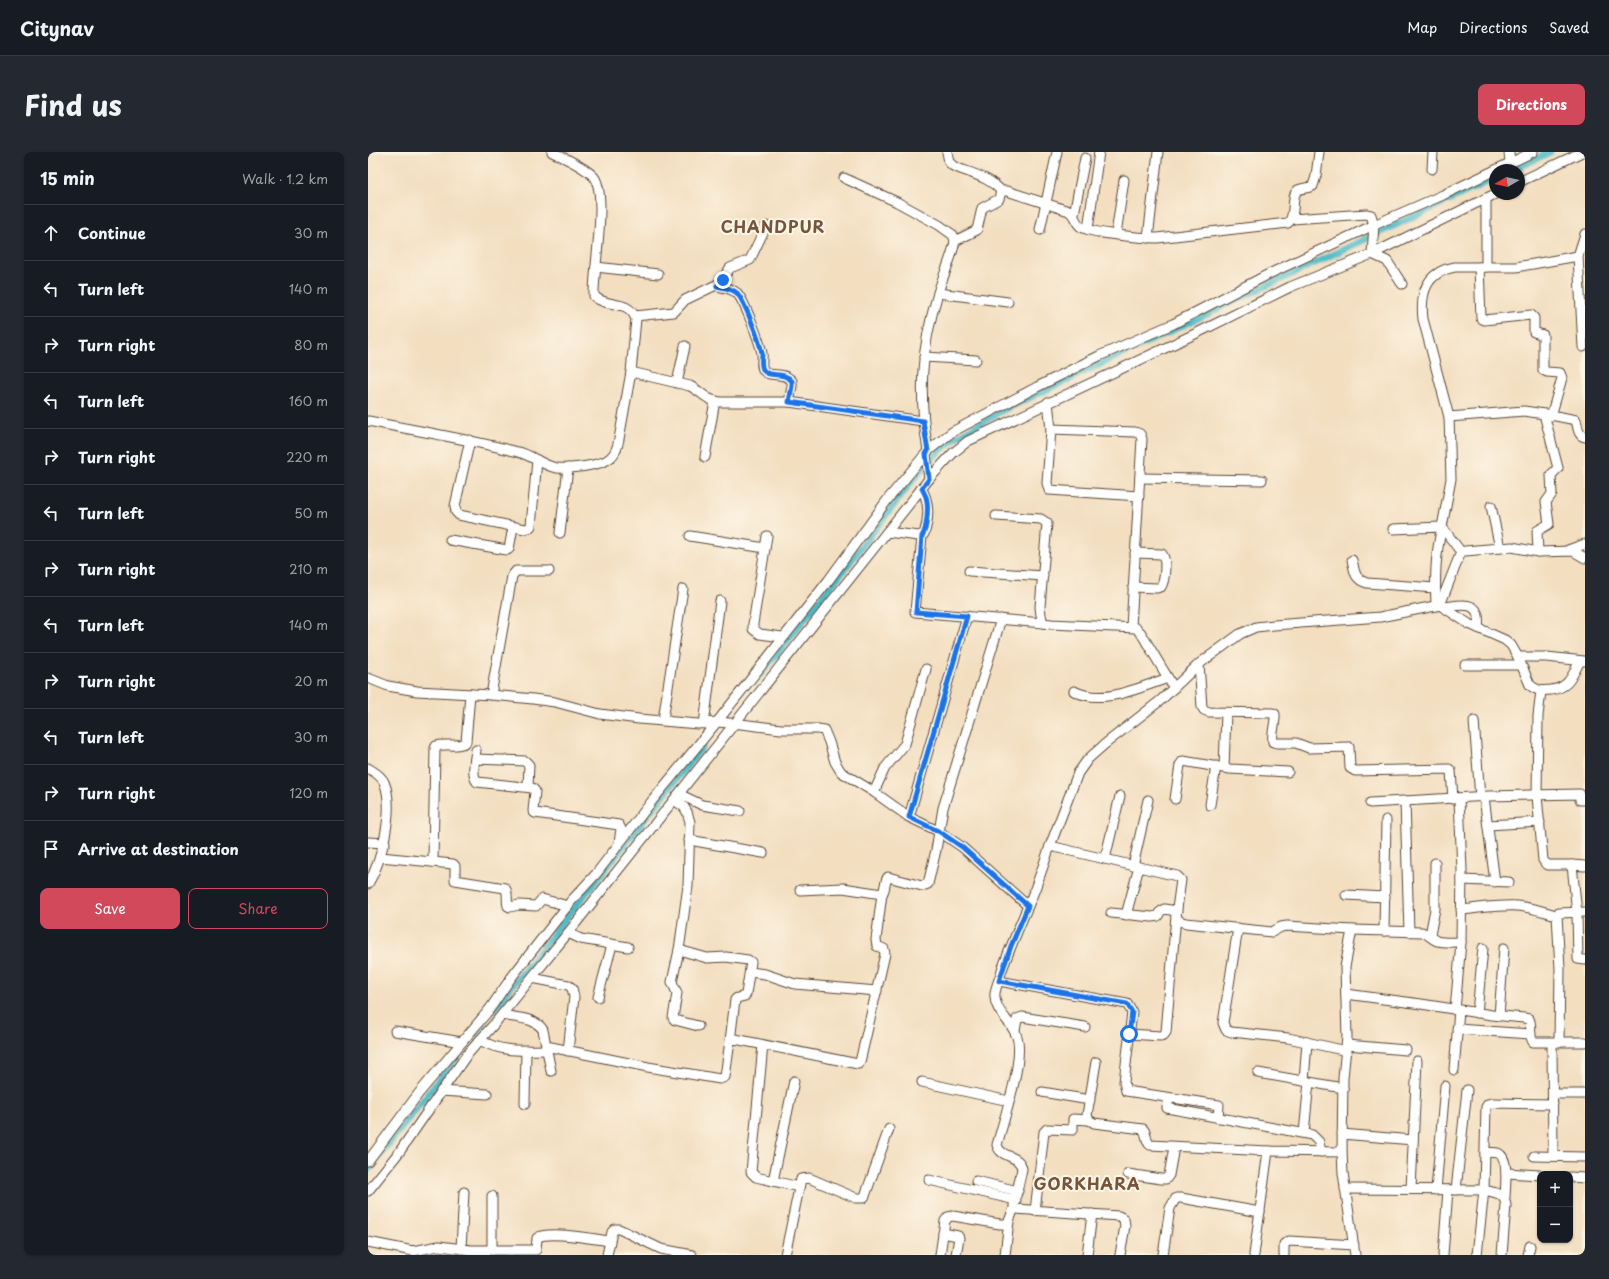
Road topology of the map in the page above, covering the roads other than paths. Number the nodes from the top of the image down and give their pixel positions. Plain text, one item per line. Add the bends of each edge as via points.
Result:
1 (552, 152) edge
2 (947, 152) edge
3 (1057, 152) edge
4 (1099, 152) edge
5 (1158, 152) edge
6 (1319, 152) edge
7 (1433, 152) edge
8 (1509, 152) edge
9 (1533, 152) edge
10 (1582, 152) edge
11 (1085, 158) dead end
12 (1510, 162) junction
13 (1432, 169) dead end
14 (844, 178) dead end
15 (1525, 179) edge
16 (1124, 180) dead end
17 (1001, 191) junction
18 (1489, 197) edge
19 (1486, 198) junction
20 (1046, 203) junction
21 (1074, 214) junction
22 (1292, 219) junction
23 (766, 226) dead end
24 (1088, 228) junction
25 (1373, 228) junction
26 (1040, 230) dead end
27 (1116, 234) junction
28 (1585, 234) edge
29 (1148, 238) junction
30 (955, 240) junction
31 (1372, 252) junction
32 (1578, 256) junction
33 (596, 267) junction
34 (1482, 267) junction
35 (658, 274) dead end
36 (1402, 284) dead end
37 (717, 286) junction
38 (938, 293) junction
39 (1008, 302) dead end
40 (635, 316) junction
41 (685, 346) dead end
42 (1583, 347) dead end
43 (924, 357) junction
44 (976, 360) dead end
45 (630, 372) junction
46 (678, 383) junction
47 (714, 401) junction
48 (789, 402) junction
49 (1048, 402) junction
50 (1548, 415) junction
51 (1449, 417) junction
52 (368, 421) edge
53 (923, 421) junction
54 (1051, 429) junction
55 (1585, 437) edge
56 (470, 440) junction
57 (927, 454) junction
58 (705, 457) dead end
59 (537, 460) junction
60 (568, 468) junction
61 (929, 477) junction
62 (1140, 478) junction
63 (1262, 480) dead end
64 (922, 488) junction
65 (1139, 496) junction
66 (1491, 506) dead end
67 (996, 516) dead end
68 (514, 527) junction
69 (1442, 527) junction
70 (1393, 529) dead end
71 (887, 532) junction
72 (560, 533) dead end
73 (690, 536) dead end
74 (767, 536) dead end
75 (922, 536) junction
76 (450, 540) dead end
77 (1585, 544) edge
78 (765, 548) junction
79 (1500, 548) junction
80 (1563, 551) junction
81 (1461, 552) junction
82 (1538, 552) junction
83 (1135, 553) junction
84 (1585, 558) edge
85 (1352, 560) dead end
86 (968, 571) dead end
87 (549, 572) dead end
88 (1043, 576) junction
89 (1133, 587) junction
90 (1435, 588) junction
91 (683, 589) dead end
92 (720, 601) dead end
93 (1439, 606) junction
94 (967, 616) junction
95 (1001, 619) junction
96 (1043, 623) junction
97 (1131, 627) junction
98 (1478, 628) junction
99 (782, 637) junction
100 (1520, 661) junction
101 (1582, 661) edge
102 (1199, 664) junction
103 (1465, 665) dead end
104 (926, 669) dead end
105 (368, 678) edge
106 (1168, 678) junction
107 (1174, 688) junction
108 (1074, 691) dead end
109 (1541, 691) junction
110 (470, 694) junction
111 (491, 695) junction
112 (1226, 713) junction
113 (663, 720) junction
114 (717, 722) junction
115 (1474, 722) dead end
116 (704, 724) junction
117 (735, 724) junction
118 (1220, 767) junction
119 (368, 768) edge
120 (1288, 772) dead end
121 (528, 788) junction
122 (874, 792) junction
123 (1120, 796) dead end
124 (1538, 796) junction
125 (676, 797) junction
126 (1482, 797) junction
127 (1175, 799) dead end
128 (1456, 799) junction
129 (1148, 800) dead end
130 (1585, 800) edge
131 (1405, 801) junction
132 (1370, 803) dead end
133 (1210, 805) dead end
134 (740, 811) dead end
135 (909, 817) junction
136 (1386, 820) dead end
137 (1540, 822) junction
138 (1488, 825) junction
139 (940, 832) junction
140 (689, 840) junction
141 (368, 842) edge
142 (385, 843) junction
143 (619, 843) junction
144 (1050, 846) junction
145 (763, 853) dead end
146 (380, 857) junction
147 (1105, 859) junction
148 (433, 862) junction
149 (1435, 863) dead end
150 (1572, 865) junction
151 (1136, 866) junction
152 (1585, 866) edge
153 (1462, 880) junction
154 (1495, 882) junction
155 (1509, 882) dead end
156 (368, 884) edge
157 (800, 890) dead end
158 (882, 894) junction
159 (1346, 895) dead end
160 (1385, 897) junction
161 (568, 906) junction
162 (1028, 906) junction
163 (1461, 910) junction
164 (1581, 912) edge
165 (1111, 913) dead end
166 (1176, 914) junction
167 (1126, 915) junction
168 (1557, 915) junction
169 (1238, 928) junction
170 (1352, 930) junction
171 (1384, 931) junction
172 (568, 932) junction
173 (1410, 932) junction
174 (1430, 935) junction
175 (1461, 942) junction
176 (612, 945) junction
177 (628, 947) dead end
178 (1483, 948) dead end
179 (1504, 948) dead end
180 (680, 950) junction
181 (1585, 960) edge
182 (750, 972) junction
183 (532, 978) junction
184 (999, 981) junction
185 (877, 991) junction
186 (1346, 994) junction
187 (598, 997) dead end
188 (1457, 1010) junction
189 (1477, 1013) junction
190 (502, 1015) junction
191 (1499, 1016) junction
192 (698, 1026) dead end
193 (1085, 1027) dead end
194 (1457, 1029) junction
195 (1015, 1030) junction
196 (395, 1031) dead end
197 (1129, 1034) junction
198 (1531, 1034) junction
199 (480, 1040) junction
200 (462, 1042) junction
201 (730, 1042) junction
202 (1307, 1042) junction
203 (1585, 1042) edge
204 (1556, 1043) junction
205 (763, 1045) junction
206 (546, 1048) junction
207 (1347, 1048) junction
208 (526, 1050) junction
209 (1406, 1050) dead end
210 (568, 1051) junction
211 (1417, 1061) dead end
212 (1096, 1062) dead end
213 (1454, 1070) dead end
214 (551, 1071) dead end
215 (1258, 1073) dead end
216 (794, 1081) dead end
217 (1307, 1081) junction
218 (922, 1082) dead end
219 (1445, 1086) dead end
220 (1343, 1088) junction
221 (1467, 1090) dead end
222 (442, 1091) junction
223 (1042, 1092) dead end
224 (487, 1094) dead end
225 (1585, 1094) edge
226 (1553, 1099) junction
227 (1090, 1100) junction
228 (1009, 1101) junction
229 (525, 1104) dead end
230 (1088, 1120) junction
231 (889, 1129) dead end
232 (1304, 1133) junction
233 (1342, 1134) junction
234 (1413, 1140) junction
235 (1174, 1147) junction
236 (1268, 1151) junction
237 (1321, 1152) junction
238 (1342, 1152) junction
239 (1485, 1152) junction
240 (1534, 1156) dead end
241 (1553, 1156) junction
242 (1585, 1157) edge
243 (368, 1161) edge
244 (1506, 1173) junction
245 (1128, 1174) dead end
246 (1537, 1175) edge
247 (1573, 1177) edge
248 (1585, 1178) edge
249 (929, 1180) dead end
250 (773, 1181) junction
251 (976, 1181) dead end
252 (799, 1187) junction
253 (1345, 1189) junction
254 (1411, 1189) junction
255 (1436, 1190) junction
256 (1452, 1190) junction
257 (1484, 1190) junction
258 (368, 1191) edge
259 (1018, 1191) junction
260 (464, 1192) dead end
261 (492, 1196) dead end
262 (1505, 1198) junction
263 (1015, 1204) junction
264 (1035, 1211) junction
265 (1260, 1212) junction
266 (1092, 1214) junction
267 (1009, 1221) junction
268 (943, 1233) junction
269 (609, 1241) junction
270 (368, 1242) edge
271 (1354, 1245) junction
272 (461, 1249) junction
273 (492, 1250) junction
274 (404, 1252) edge
275 (607, 1255) edge
276 (692, 1255) edge
277 (785, 1255) edge
278 (940, 1255) edge
279 (956, 1255) edge
280 (1005, 1255) edge
281 (1087, 1255) edge
282 (1120, 1255) edge
283 (1163, 1255) edge
284 (1254, 1255) edge
285 (1284, 1255) edge
286 (1355, 1255) edge
287 (1443, 1255) edge
288 (1477, 1255) edge
289 (1502, 1255) edge

1 - 33 street via 590,173 598,184 599,240
2 - 17 street via 949,162 953,166 990,181
3 - 20 street
4 - 24 street
5 - 29 street
6 - 22 street via 1313,186 1298,190 1295,194
7 - 13 street
8 - 12 street
9 - 12 street
10 - 15 street
11 - 21 street
12 - 25 street
14 - 30 street via 939,225 953,234
16 - 27 street
17 - 20 street
17 - 30 street via 999,198 982,208 977,230
18 - 19 street
19 - 31 street
19 - 34 street
20 - 21 street
20 - 26 street
21 - 24 street via 1078,223
22 - 25 street via 1366,214 1371,215
22 - 29 street via 1284,225
23 - 37 street via 750,260 730,268
24 - 27 street
25 - 31 street
25 - 57 street via 1271,273 1173,324 1044,383 952,432
27 - 29 street
28 - 32 street
30 - 38 street
31 - 36 street via 1387,261
31 - 49 street via 1290,287
32 - 34 street via 1516,267
32 - 42 street
33 - 35 street
33 - 40 street via 594,296 602,301 629,308
34 - 50 street via 1481,318 1484,320 1531,315 1534,318 1534,332 1543,335 1543,370 1560,373 1562,378
34 - 51 street via 1445,269 1434,275 1423,294 1423,319
37 - 40 street via 685,300 674,312
37 - 48 street via 736,292 744,305 761,349 764,371 785,376 792,381
38 - 39 street
38 - 43 street
40 - 45 street
41 - 46 street
43 - 44 street
43 - 53 street
45 - 46 street
45 - 60 street via 617,448 605,462
46 - 47 street via 697,389 703,396
47 - 48 street
47 - 58 street
48 - 53 street
49 - 54 street
49 - 61 street via 968,441
50 - 51 street via 1524,411
50 - 55 street via 1576,420 1581,435
50 - 82 street via 1558,468 1551,475 1552,494 1546,502 1549,524 1537,531
51 - 69 street via 1451,479
52 - 56 street
53 - 57 street
54 - 62 street via 1140,434
54 - 65 street via 1047,483 1049,490
56 - 59 street via 520,452
56 - 68 street via 455,506 456,512
57 - 61 street
57 - 99 street via 888,499 828,581
59 - 60 street via 552,467
59 - 68 street via 531,526 528,529
60 - 72 street
61 - 64 street
62 - 63 street
62 - 65 street
64 - 71 street
64 - 75 street via 927,501 925,532
65 - 83 street
66 - 79 street
67 - 88 street via 1041,519 1047,523
68 - 76 street via 507,550
69 - 70 street
69 - 81 street
69 - 90 street via 1437,548
71 - 75 street
71 - 117 street
73 - 78 street
74 - 78 street
75 - 94 street via 916,612
77 - 80 street
78 - 99 street via 753,629 760,634
79 - 81 street
79 - 82 street via 1512,547
80 - 82 street
80 - 84 street via 1573,551
81 - 93 street
83 - 89 street
83 - 89 street via 1162,554 1163,582 1161,587 1157,588
85 - 90 street via 1356,576 1361,582
86 - 88 street
87 - 111 street via 516,571 512,576
88 - 96 street via 1040,607
89 - 97 street
90 - 93 street
91 - 113 street
92 - 116 street
93 - 98 street
93 - 98 street via 1471,606 1478,613
93 - 102 street via 1380,617 1256,627 1240,634
94 - 95 street
94 - 135 street
95 - 96 street
95 - 139 street via 943,808
96 - 97 street
97 - 106 street via 1141,633
98 - 100 street via 1505,640
99 - 114 street
100 - 101 street via 1547,657
100 - 103 street
100 - 109 street via 1530,685
101 - 109 street via 1565,686
102 - 107 street
102 - 112 street via 1202,707 1209,712
104 - 122 street via 905,744 885,768
105 - 110 street via 388,686 412,690
106 - 107 street
106 - 108 street via 1122,693 1103,696
107 - 144 street via 1088,759 1078,773
109 - 124 street via 1538,716
110 - 111 street
110 - 148 street via 466,742 435,748
111 - 113 street via 555,702 600,714
112 - 118 street
112 - 128 street via 1275,714 1272,738 1277,743 1296,743 1309,748 1349,747 1350,768 1355,771 1449,769
113 - 116 street
114 - 116 street
114 - 117 street
114 - 143 street
115 - 126 street
117 - 122 street via 781,730 824,730 837,768
117 - 125 street
118 - 120 street via 1230,770
118 - 127 street via 1181,762
118 - 133 street
119 - 142 street via 377,773 384,782 387,794
121 - 121 street via 477,782 474,774 476,754 525,761 529,765
121 - 143 street via 535,791 535,813 615,823 620,827
122 - 135 street
123 - 147 street
124 - 126 street
124 - 130 street via 1580,794 1580,800
124 - 137 street
125 - 134 street via 702,806
125 - 140 street via 687,812 690,822
125 - 172 street
126 - 128 street
126 - 138 street
128 - 131 street
128 - 153 street
129 - 151 street
131 - 132 street
131 - 173 street
135 - 139 street
136 - 160 street
137 - 138 street
137 - 150 street via 1545,863
138 - 154 street
139 - 158 street via 928,884 922,886 888,877
139 - 162 street via 962,847
140 - 145 street
140 - 180 street via 688,886
141 - 142 street
142 - 146 street
143 - 161 street
144 - 147 street
144 - 162 street
146 - 148 street
146 - 156 street
147 - 151 street
148 - 161 street via 453,864 455,880 505,888 510,907 536,906 542,899
149 - 174 street via 1434,909
150 - 152 street
150 - 164 street
151 - 166 street via 1170,873 1181,880
151 - 167 street
153 - 154 street
153 - 163 street
154 - 155 street
157 - 158 street via 843,888
158 - 185 street via 876,940 885,954
159 - 160 street
160 - 171 street
161 - 200 street
162 - 184 street
163 - 168 street via 1517,906
163 - 175 street
164 - 168 street
164 - 181 street via 1578,959
165 - 167 street
166 - 167 street via 1164,909 1158,916 1152,917
166 - 169 street via 1179,921 1186,923
166 - 197 street via 1166,1032 1161,1036
168 - 204 street via 1560,968
169 - 170 street via 1272,932 1287,926
169 - 202 street via 1224,1026 1226,1030
170 - 171 street
170 - 186 street via 1345,967
171 - 173 street
172 - 176 street via 581,939
172 - 183 street
173 - 174 street
174 - 175 street via 1437,941
175 - 188 street
176 - 177 street
176 - 187 street
178 - 189 street
179 - 191 street
180 - 182 street via 707,958 748,960 751,962
180 - 192 street via 672,982 677,992 673,1018
182 - 185 street via 795,984
182 - 201 street via 745,996 735,1000
183 - 190 street
183 - 210 street via 572,988 574,998
184 - 195 street via 995,991 997,1008
184 - 197 street via 1127,1004 1132,1012
185 - 205 street via 858,1064
186 - 188 street
186 - 207 street
188 - 189 street
188 - 194 street
189 - 191 street
190 - 199 street
190 - 206 street via 533,1021 540,1025
191 - 198 street via 1529,1019
193 - 195 street via 1022,1017 1016,1019
194 - 198 street
194 - 213 street
195 - 228 street via 1018,1056
196 - 200 street
197 - 232 street via 1124,1082 1126,1091 1219,1105 1218,1118
198 - 204 street via 1532,1042
199 - 208 street via 501,1050
199 - 222 street
200 - 243 street via 419,1093
201 - 205 street via 735,1039
201 - 210 street via 725,1077 720,1079
202 - 207 street
202 - 217 street
203 - 204 street
204 - 226 street
205 - 250 street via 751,1172 756,1177
206 - 208 street
206 - 210 street
206 - 214 street
207 - 209 street
207 - 220 street
208 - 229 street
211 - 234 street
212 - 227 street
215 - 217 street
216 - 250 street
217 - 220 street
217 - 232 street
218 - 228 street
219 - 255 street
220 - 233 street
221 - 256 street
222 - 224 street
222 - 258 street
223 - 227 street
225 - 226 street
226 - 239 street via 1488,1104 1485,1112
226 - 241 street
227 - 230 street
228 - 259 street via 997,1145 1002,1154 1019,1160 1021,1164
230 - 235 street via 1143,1129 1150,1145
230 - 264 street via 1073,1119 1073,1130 1054,1128 1044,1132
231 - 252 street via 863,1198 856,1198 809,1178 801,1179
232 - 237 street via 1316,1138
233 - 234 street
233 - 238 street
234 - 254 street
235 - 236 street
235 - 245 street via 1166,1179
236 - 237 street
236 - 265 street
237 - 238 street
238 - 253 street
239 - 244 street via 1501,1155 1505,1161
239 - 257 street
240 - 241 street
241 - 242 street
244 - 246 street
244 - 262 street
247 - 248 street
249 - 263 street
250 - 252 street
251 - 259 street
252 - 277 street
253 - 254 street
253 - 271 street
254 - 255 street
255 - 256 street
256 - 257 street
256 - 287 street
257 - 262 street
257 - 288 street
259 - 263 street
260 - 272 street
261 - 273 street
262 - 289 street
263 - 264 street via 1017,1210
263 - 267 street
264 - 266 street
265 - 283 street via 1176,1198 1170,1208
265 - 284 street
266 - 281 street
266 - 282 street via 1119,1216 1124,1219
267 - 268 street via 1000,1224 953,1216 945,1221
267 - 280 street
268 - 278 street
268 - 279 street via 958,1236
269 - 273 street via 570,1235 541,1236 536,1238 535,1251
269 - 275 street
269 - 276 street via 612,1232 619,1229 661,1249
270 - 274 street
271 - 285 street via 1288,1241 1284,1244
271 - 286 street
272 - 273 street
272 - 274 street via 439,1246

